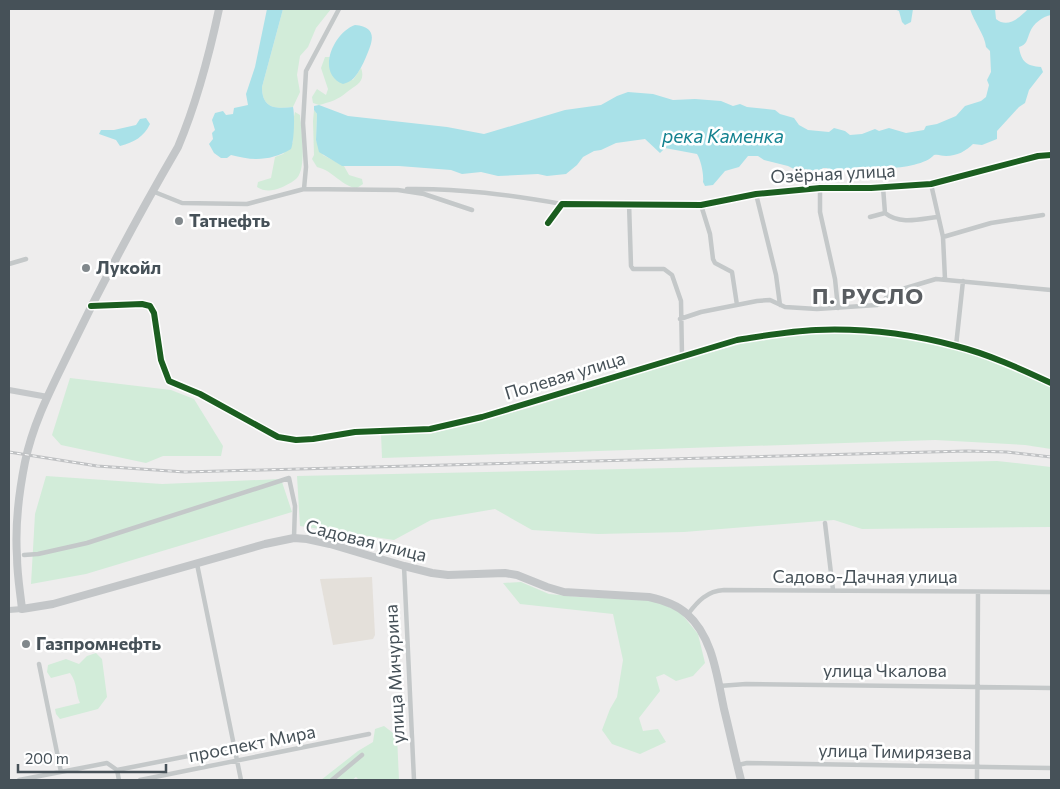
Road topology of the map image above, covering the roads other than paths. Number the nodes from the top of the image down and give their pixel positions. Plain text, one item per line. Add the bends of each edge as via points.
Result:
1 (219, 9) edge
2 (339, 9) edge
3 (1051, 155) edge
4 (931, 184) junction
5 (883, 187) junction
6 (820, 188) junction
7 (304, 189) junction
8 (398, 190) junction
9 (152, 191) junction
10 (756, 194) junction
11 (629, 203) junction
12 (562, 204) junction
13 (701, 205) junction
14 (472, 210) dead end
15 (885, 213) junction
16 (1043, 215) dead end
17 (870, 216) dead end
18 (938, 217) junction
19 (548, 223) dead end
20 (942, 238) junction
21 (26, 259) dead end
22 (9, 264) edge
23 (945, 279) junction
24 (964, 281) junction
25 (1051, 290) edge
26 (737, 305) junction
27 (780, 305) junction
28 (91, 306) junction
29 (838, 308) junction
30 (680, 319) junction
31 (956, 346) junction
32 (682, 356) junction
33 (1051, 383) edge
34 (9, 390) edge
35 (48, 397) junction
36 (825, 523) dead end
37 (294, 538) junction
38 (24, 555) dead end
39 (197, 564) junction
40 (404, 566) junction
41 (833, 590) junction
42 (978, 592) junction
43 (1051, 592) edge
44 (22, 609) junction
45 (9, 610) edge
46 (688, 614) junction
47 (39, 664) dead end
48 (719, 686) junction
49 (979, 686) junction
50 (1051, 688) edge
51 (369, 734) dead end
52 (234, 747) junction
53 (362, 755) dead end
54 (237, 761) junction
55 (738, 766) junction
56 (977, 767) junction
57 (1051, 768) edge
58 (117, 770) junction
59 (61, 772) junction
60 (19, 780) edge
61 (119, 780) edge
62 (140, 780) edge
63 (241, 780) edge
64 (332, 780) edge
65 (414, 780) edge
66 (741, 780) edge
67 (977, 780) edge

1 - 9 main road via 208,60 188,123
2 - 7 street via 306,72
3 - 4 street, Озёрная улица
4 - 5 street, Озёрная улица
4 - 18 street
5 - 6 street, Озёрная улица
5 - 15 street, Озёрная улица
6 - 10 street, Озёрная улица
6 - 29 street via 820,212
7 - 8 street
7 - 9 street via 247,204 182,203
8 - 12 street, Озёрная улица via 496,193
8 - 14 street via 424,194
9 - 28 main road
10 - 13 street, Озёрная улица
10 - 27 street, Озёрная улица
11 - 12 street, Озёрная улица
11 - 13 street, Озёрная улица
11 - 30 street via 631,266 633,269 664,270 672,275 681,301
12 - 19 street
13 - 26 street via 713,259 732,272
15 - 17 street
15 - 18 street via 890,218 908,221
16 - 20 street via 991,223
18 - 20 street
20 - 23 street
21 - 22 street
23 - 24 street
23 - 29 street via 930,280 892,292 877,305
24 - 25 street
24 - 31 street
26 - 27 street via 770,300
26 - 30 street
27 - 29 street
28 - 32 street, Полевая улица via 150,306 154,313 161,360 169,381 200,394 278,437 296,440 355,432 430,430
28 - 35 main road
30 - 32 street
31 - 32 street, Полевая улица via 884,332 815,330 737,340
31 - 33 street, Полевая улица via 1020,368
34 - 35 street
35 - 44 main road via 37,418 24,463 17,556
36 - 41 street
37 - 38 street via 295,506 290,478 97,540
37 - 39 main road, Садовая улица
37 - 40 main road, Садовая улица via 330,544
39 - 44 main road, Садовая улица via 53,604
39 - 52 street
40 - 46 main road, Садовая улица via 448,575 505,572 564,592 649,597 671,603
40 - 65 street, улица Мичурина
41 - 42 street, Садово-Дачная улица
41 - 46 street, Садово-Дачная улица via 719,590 703,597
42 - 43 street, Садово-Дачная улица
42 - 49 street
44 - 45 street, Садовая улица
46 - 48 main road via 706,640
47 - 59 street
48 - 49 street, улица Чкалова
48 - 55 main road
49 - 50 street, улица Чкалова
49 - 56 street
51 - 54 street, проспект Мира
52 - 54 street
52 - 58 street, проспект Мира
53 - 64 street
54 - 62 street, проспект Мира
54 - 63 street
55 - 56 street, улица Тимирязева via 748,763
55 - 66 main road
56 - 57 street, улица Тимирязева
56 - 67 street
58 - 59 street, проспект Мира via 107,763
58 - 61 street
59 - 60 street, проспект Мира

